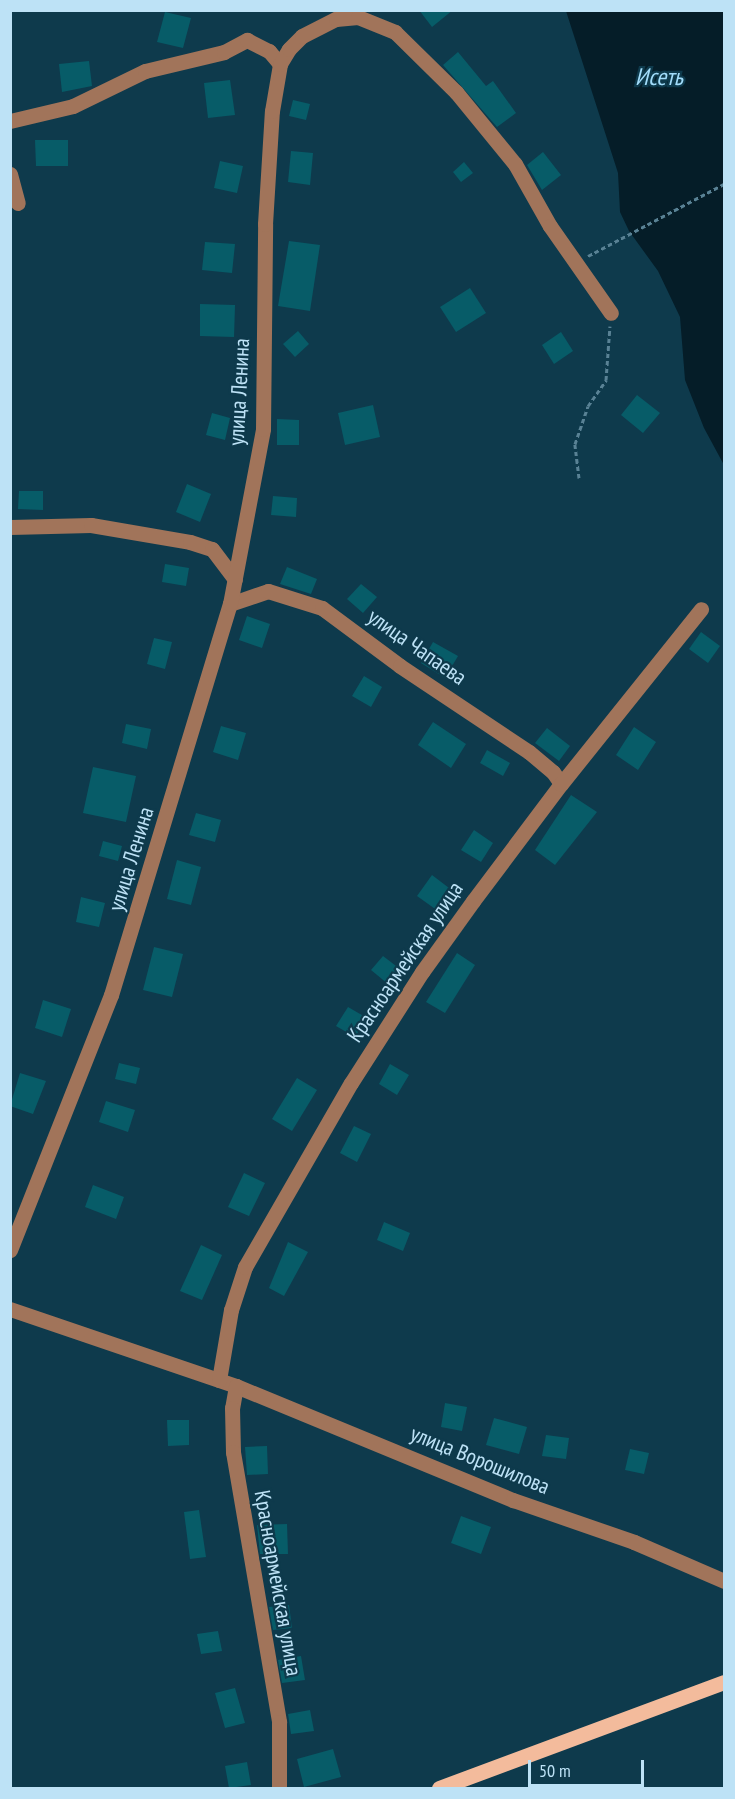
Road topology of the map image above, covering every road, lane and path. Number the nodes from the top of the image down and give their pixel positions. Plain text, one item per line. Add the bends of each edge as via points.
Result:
1 (280, 64) junction
2 (10, 120) edge
3 (10, 174) edge
4 (724, 184) edge
5 (18, 203) dead end
6 (576, 263) junction
7 (611, 313) joint
8 (579, 478) dead end
9 (10, 527) edge
10 (235, 579) junction
11 (230, 604) junction
12 (701, 609) dead end
13 (561, 784) junction
14 (10, 1250) edge
15 (10, 1309) edge
16 (219, 1380) junction
17 (236, 1386) junction
18 (724, 1581) edge
19 (724, 1682) edge
20 (279, 1788) edge
21 (439, 1788) edge

1 - 2 street via 269,51 247,40 224,52 145,71 73,106
1 - 6 street, улица Ленина via 302,36 336,19 358,17 395,32 456,92 515,164
1 - 10 street, улица Ленина via 272,111 265,224 263,429
3 - 5 street
4 - 6 path
6 - 7 street, улица Ленина
7 - 8 path via 606,380 588,406 575,444
9 - 10 street via 91,525 190,542 212,549
10 - 11 street, улица Ленина
11 - 13 street, улица Чапаева via 249,594 268,591 322,608 399,666 529,752
11 - 14 street, улица Ленина via 118,975
12 - 13 street, Красноармейская улица
13 - 16 street, Красноармейская улица via 422,972 294,1179 237,1288
15 - 16 street, улица Ворошилова
16 - 17 street, улица Ворошилова
17 - 18 street, улица Ворошилова via 513,1500 634,1542
17 - 20 street, Красноармейская улица via 233,1452 279,1722
19 - 21 main road

